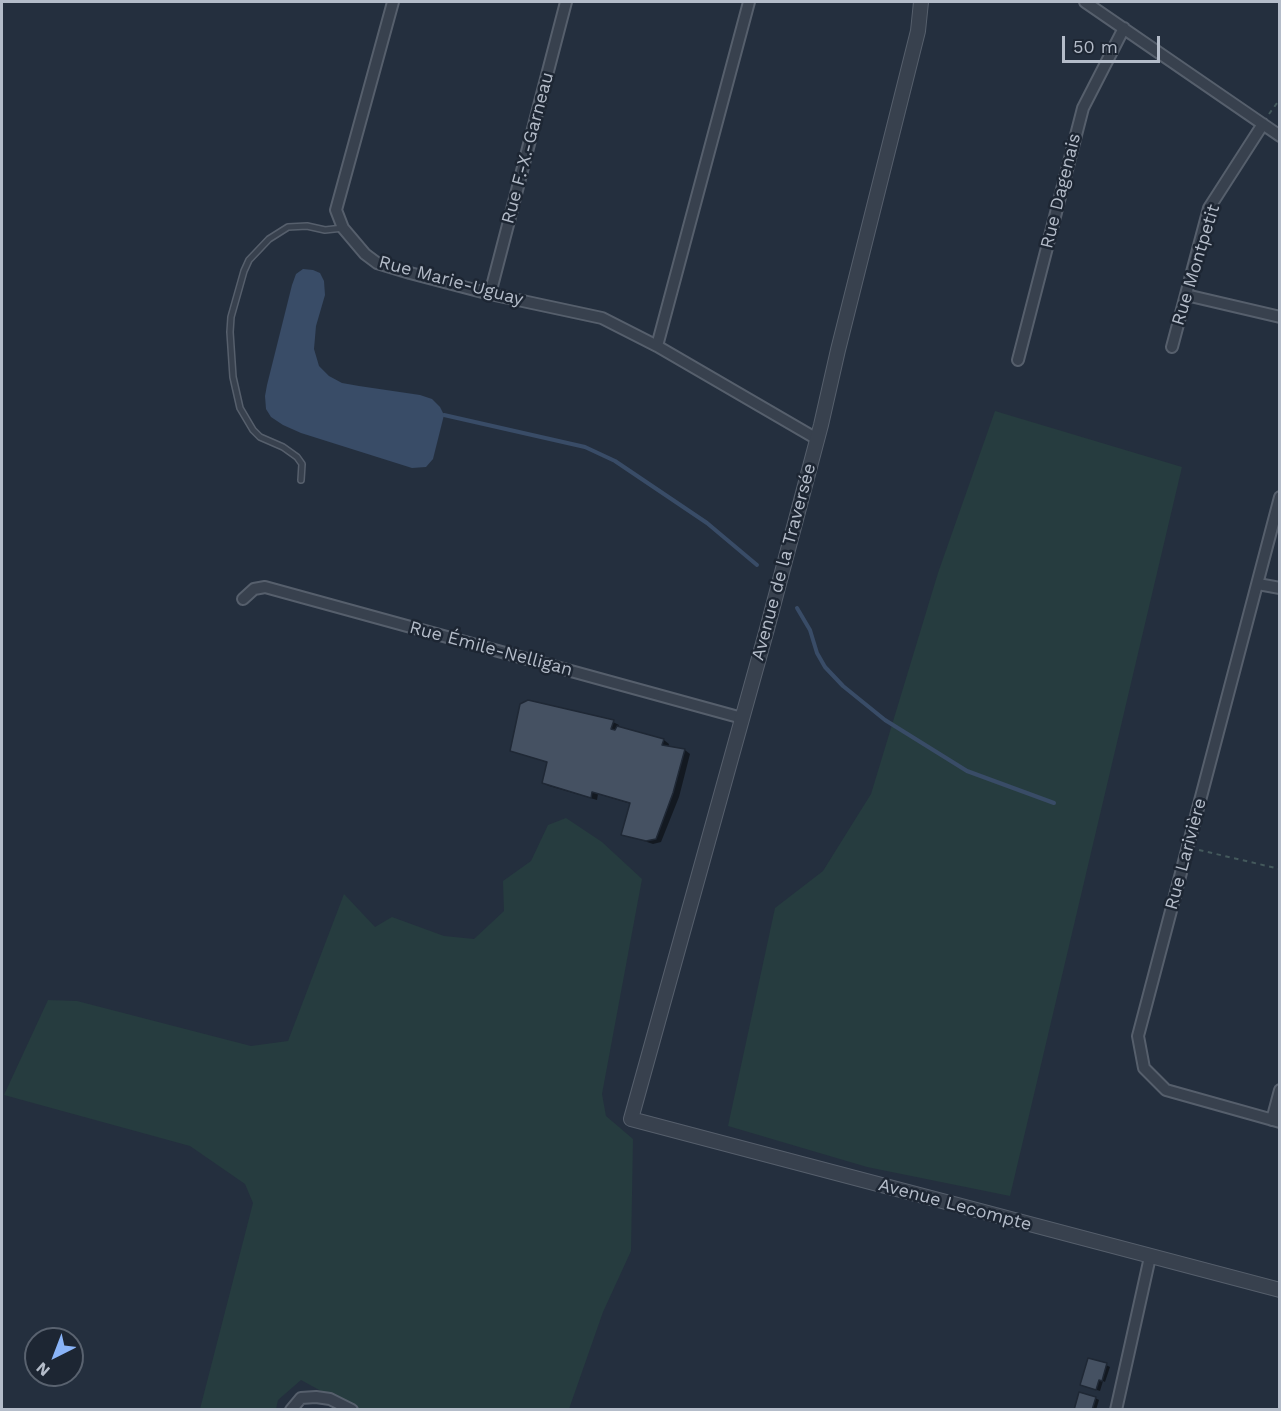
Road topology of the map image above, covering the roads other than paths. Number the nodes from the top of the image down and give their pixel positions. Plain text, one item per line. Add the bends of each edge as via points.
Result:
1 (393, 2) edge
2 (566, 2) edge
3 (749, 2) edge
4 (921, 2) edge
5 (1085, 2) edge
6 (1124, 28) junction
7 (1263, 124) junction
8 (1280, 136) edge
9 (342, 228) junction
10 (490, 294) junction
11 (1186, 295) junction
12 (1280, 317) edge
13 (657, 346) junction
14 (1172, 347) dead end
15 (1018, 360) dead end
16 (817, 439) junction
17 (301, 480) dead end
18 (1280, 497) edge
19 (1258, 584) junction
20 (1280, 588) edge
21 (243, 598) dead end
22 (742, 718) junction
23 (1280, 1090) edge
24 (631, 1119) joint
25 (1276, 1121) edge
26 (1150, 1257) junction
27 (1280, 1290) edge
28 (291, 1410) edge
29 (352, 1410) edge
30 (1116, 1410) edge

1 - 9 street via 336,210
2 - 10 street, Rue F.-X.-Garneau
3 - 13 street
4 - 16 street, Avenue de la Traversée via 918,31
5 - 6 street
6 - 7 street
6 - 15 street, Rue Dagenais via 1083,108
7 - 8 street
7 - 11 street, Rue Montpetit via 1209,208
9 - 10 street, Rue Marie-Uguay via 377,263
9 - 17 lane via 288,227 269,239 249,260 231,317 233,377 240,408 260,437 297,456 302,464
10 - 13 street, Rue Marie-Uguay via 602,318
11 - 12 street
11 - 14 street, Rue Montpetit
13 - 16 street, Rue Marie-Uguay
16 - 22 street, Avenue de la Traversée
18 - 19 street, Rue Larivière
19 - 20 street
19 - 25 street, Rue Larivière via 1138,1036 1144,1068 1166,1090
21 - 22 street, Rue Émile-Nelligan via 254,589 265,587
22 - 24 street, Avenue de la Traversée
23 - 25 street
24 - 26 street, Avenue Lecompte
26 - 27 street, Avenue Lecompte
26 - 30 street
28 - 29 street via 301,1398 316,1396

